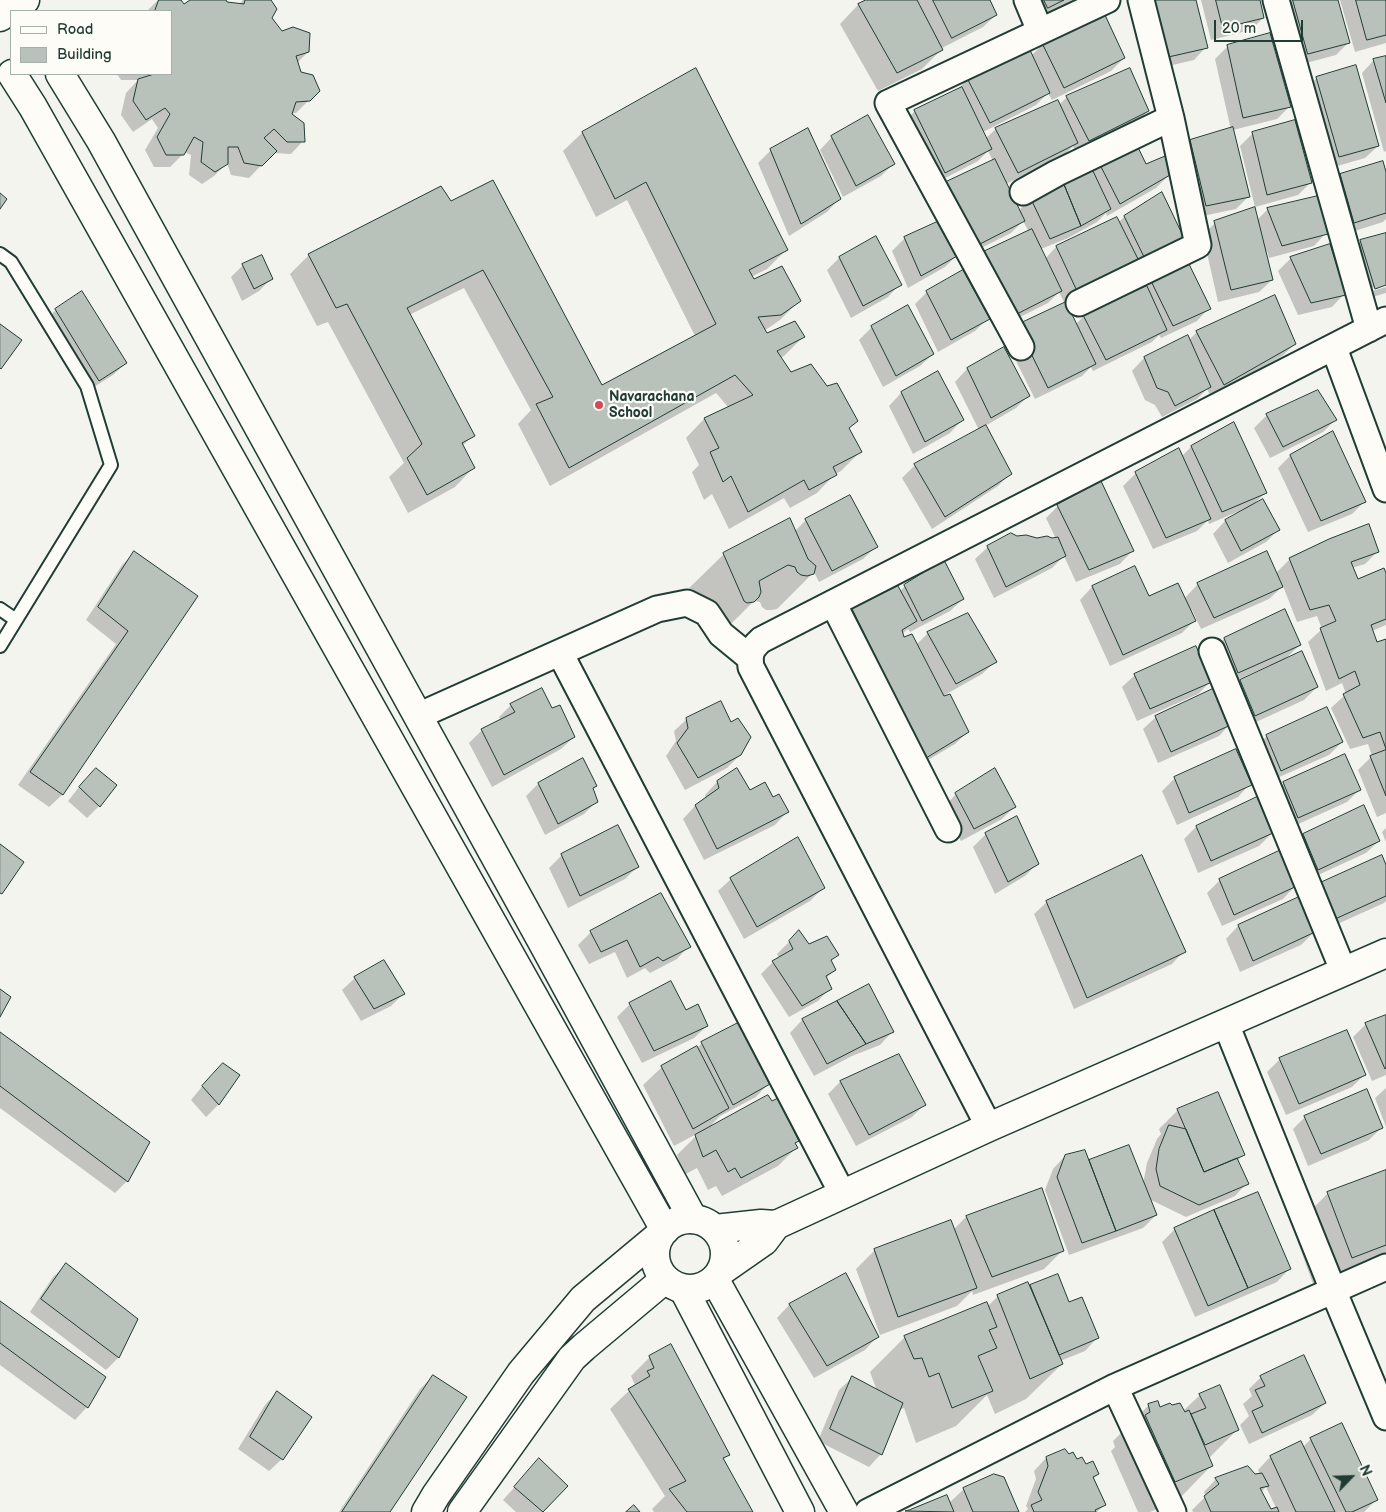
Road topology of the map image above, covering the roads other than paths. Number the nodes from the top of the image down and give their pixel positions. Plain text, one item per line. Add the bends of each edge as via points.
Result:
1 (1027, 0) edge
2 (1107, 0) edge
3 (1141, 0) edge
4 (1276, 0) edge
5 (1040, 31) junction
6 (0, 55) edge
7 (10, 70) edge
8 (13, 75) edge
9 (61, 75) edge
10 (1171, 118) junction
11 (1023, 192) dead end
12 (0, 254) edge
13 (1079, 303) dead end
14 (1377, 324) edge
15 (1022, 347) dead end
16 (1334, 348) junction
17 (1386, 489) edge
18 (330, 557) junction
19 (296, 576) junction
20 (833, 603) junction
21 (0, 609) edge
22 (16, 620) junction
23 (0, 646) edge
24 (1212, 651) dead end
25 (560, 653) junction
26 (749, 657) junction
27 (418, 716) junction
28 (948, 828) dead end
29 (1386, 953) edge
30 (1343, 970) junction
31 (1226, 1024) junction
32 (989, 1127) junction
33 (842, 1193) junction
34 (704, 1224) junction
35 (776, 1225) junction
36 (663, 1232) junction
37 (1386, 1267) edge
38 (718, 1276) junction
39 (675, 1285) junction
40 (1333, 1290) junction
41 (1115, 1387) junction
42 (1386, 1417) edge
43 (426, 1512) edge
44 (462, 1512) edge
45 (800, 1512) edge
46 (844, 1512) edge
47 (868, 1512) edge
48 (1173, 1512) edge

1 - 5 street
2 - 5 street
3 - 10 street
4 - 14 street
5 - 15 street via 888,103
6 - 7 street
8 - 19 street
9 - 18 street via 101,141
10 - 11 street
10 - 13 street via 1198,245
12 - 22 lane via 11,262 87,386 111,465
14 - 16 street
16 - 17 street
16 - 20 street
18 - 19 street
18 - 27 street
19 - 36 street
20 - 26 street via 761,640 752,648
20 - 28 street
21 - 22 lane
22 - 23 lane
24 - 30 street
25 - 26 street via 657,609 687,603 707,613 721,634
25 - 27 street
25 - 33 street
26 - 32 street via 751,667
27 - 34 street
29 - 30 street
30 - 31 street
31 - 32 street
31 - 40 street
32 - 33 street
33 - 35 street
34 - 35 street
34 - 36 street via 681,1220
34 - 38 street via 722,1239 725,1250 725,1261
35 - 38 street via 764,1241
36 - 39 street via 656,1245 655,1258 658,1269
36 - 43 street via 583,1299 521,1373
37 - 40 street
38 - 39 street via 706,1287 696,1290
38 - 46 street
39 - 44 street via 584,1346 572,1358
39 - 45 street
40 - 41 street
40 - 42 street
41 - 47 street
41 - 48 street

